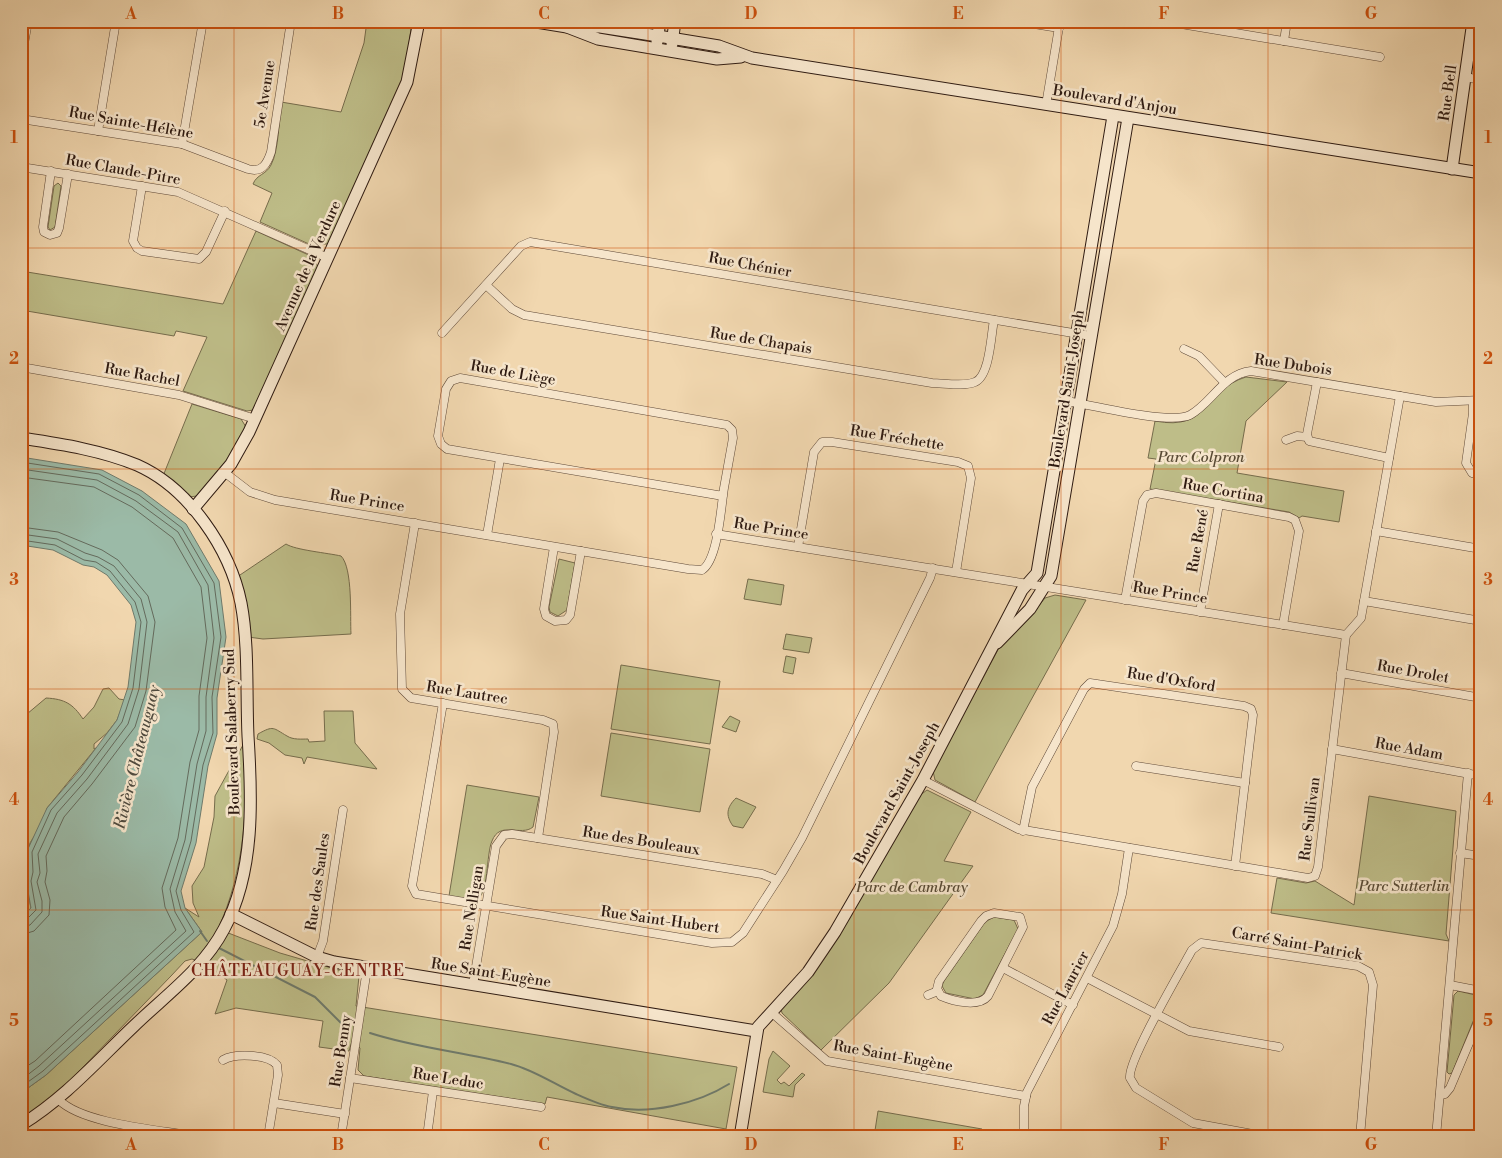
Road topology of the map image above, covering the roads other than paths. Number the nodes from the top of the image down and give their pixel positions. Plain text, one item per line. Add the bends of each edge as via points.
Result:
1 (28, 21) edge
2 (116, 21) edge
3 (202, 21) edge
4 (291, 21) edge
5 (419, 21) edge
6 (530, 21) edge
7 (660, 21) edge
8 (675, 21) edge
9 (1015, 21) edge
10 (1163, 21) edge
11 (1288, 21) edge
12 (1472, 21) edge
13 (1059, 25) edge
14 (567, 27) junction
15 (658, 36) junction
16 (672, 38) junction
17 (1284, 41) junction
18 (656, 49) junction
19 (670, 51) junction
20 (745, 57) junction
21 (1380, 57) dead end
22 (21, 61) edge
23 (1465, 77) junction
24 (1481, 80) edge
25 (1046, 105) junction
26 (1113, 116) junction
27 (1128, 118) junction
28 (21, 119) edge
29 (98, 131) junction
30 (182, 144) junction
31 (21, 166) edge
32 (261, 169) joint
33 (1452, 169) junction
34 (51, 171) junction
35 (1481, 172) edge
36 (68, 174) junction
37 (142, 186) junction
38 (1101, 187) junction
39 (1116, 190) junction
40 (225, 211) junction
41 (328, 258) junction
42 (486, 285) junction
43 (1084, 287) junction
44 (1099, 289) junction
45 (994, 320) junction
46 (442, 332) dead end
47 (1077, 334) junction
48 (1091, 336) junction
49 (1184, 349) dead end
50 (21, 367) edge
51 (1317, 382) junction
52 (1225, 383) junction
53 (1400, 396) junction
54 (1477, 400) edge
55 (1066, 401) junction
56 (1080, 403) junction
57 (255, 419) junction
58 (1307, 437) junction
59 (21, 438) edge
60 (1286, 440) dead end
61 (1389, 458) junction
62 (500, 459) junction
63 (224, 472) junction
64 (1481, 476) edge
65 (723, 496) junction
66 (1219, 504) junction
67 (193, 509) junction
68 (415, 523) junction
69 (1376, 532) junction
70 (716, 534) junction
71 (487, 535) junction
72 (554, 547) junction
73 (798, 547) junction
74 (1481, 549) edge
75 (581, 551) junction
76 (933, 568) junction
77 (956, 572) junction
78 (1029, 584) junction
79 (1046, 587) junction
80 (1125, 600) junction
81 (1364, 601) junction
82 (1200, 612) junction
83 (1481, 621) edge
84 (1283, 625) junction
85 (1346, 635) junction
86 (994, 646) junction
87 (1341, 673) junction
88 (1481, 698) edge
89 (442, 703) junction
90 (1332, 749) junction
91 (1136, 766) dead end
92 (1468, 773) junction
93 (1481, 776) edge
94 (922, 780) junction
95 (1245, 783) junction
96 (343, 810) dead end
97 (1023, 831) junction
98 (502, 837) joint
99 (538, 838) junction
100 (1129, 848) junction
101 (1460, 853) junction
102 (1481, 856) edge
103 (1235, 866) junction
104 (777, 880) junction
105 (486, 907) junction
106 (230, 914) junction
107 (318, 957) junction
108 (1003, 968) junction
109 (367, 969) junction
110 (1087, 978) junction
111 (473, 985) junction
112 (1450, 985) junction
113 (938, 991) junction
114 (1481, 991) edge
115 (928, 995) dead end
116 (1073, 1006) junction
117 (772, 1012) junction
118 (1481, 1015) edge
119 (1157, 1016) junction
120 (756, 1030) junction
121 (1279, 1047) dead end
122 (223, 1060) dead end
123 (350, 1078) junction
124 (434, 1091) junction
125 (1440, 1095) junction
126 (1026, 1096) junction
127 (59, 1100) junction
128 (274, 1103) junction
129 (541, 1107) dead end
130 (345, 1114) junction
131 (21, 1125) edge
132 (200, 1137) edge
133 (268, 1137) edge
134 (341, 1137) edge
135 (427, 1137) edge
136 (740, 1137) edge
137 (1024, 1137) edge
138 (1269, 1137) edge
139 (1360, 1137) edge
140 (1436, 1137) edge

1 - 22 street
2 - 29 street
3 - 30 street
4 - 32 street, 5e Avenue via 272,146
5 - 41 street, Avenue de la Verdure via 409,77
6 - 14 street, Boulevard d'Anjou
7 - 15 street
8 - 16 street
9 - 13 street
10 - 17 street
11 - 17 street
12 - 23 street, Rue Bell
13 - 25 street
14 - 15 street, Boulevard d'Anjou via 600,27
14 - 18 street, Boulevard d'Anjou via 598,39
15 - 16 street, Boulevard d'Anjou
15 - 18 street
16 - 19 street
16 - 20 street, Boulevard d'Anjou via 720,46
17 - 21 street
18 - 19 street, Boulevard d'Anjou
19 - 20 street, Boulevard d'Anjou via 717,59
20 - 25 street, Boulevard d'Anjou
23 - 24 street
23 - 33 street, Rue Bell
25 - 26 street, Boulevard d'Anjou
26 - 27 street, Boulevard d'Anjou
26 - 38 street, Boulevard Saint-Joseph
27 - 33 street, Boulevard d'Anjou
27 - 39 street, Boulevard Saint-Joseph
28 - 29 street, Rue Sainte-Hélène
29 - 30 street, Rue Sainte-Hélène
30 - 32 street, Rue Sainte-Hélène via 248,170
31 - 34 street, Rue Claude-Pitre
33 - 35 street, Boulevard d'Anjou
34 - 36 street, Rue Claude-Pitre
34 - 36 street via 43,227 50,236 60,228
36 - 37 street, Rue Claude-Pitre
37 - 40 street, Rue Claude-Pitre via 178,192
37 - 40 street via 133,241 142,251 199,259 206,252
38 - 39 street
38 - 43 street, Boulevard Saint-Joseph
39 - 44 street, Boulevard Saint-Joseph
40 - 41 street, Rue Claude-Pitre
41 - 57 street, Avenue de la Verdure
42 - 45 street, Rue Chénier via 521,246 530,242
42 - 45 street, Rue de Chapais via 512,309 524,315 932,383 971,383 980,379 986,368
42 - 46 street, Rue Chénier
43 - 44 street
43 - 47 street, Boulevard Saint-Joseph
44 - 48 street, Boulevard Saint-Joseph
45 - 47 street, Rue Chénier
47 - 48 street, Rue Chénier
47 - 55 street, Boulevard Saint-Joseph
48 - 56 street, Boulevard Saint-Joseph
49 - 52 street via 1199,356
50 - 57 street, Rue Rachel via 180,395
51 - 52 street, Rue Dubois via 1251,371 1236,375
51 - 53 street, Rue Dubois
51 - 58 street
52 - 56 street, Rue Dubois via 1196,410 1180,418 1162,418
53 - 54 street, Rue Dubois via 1440,402
53 - 61 street
54 - 64 street, Rue Dubois via 1466,463 1472,473
55 - 56 street, Rue Dubois
55 - 78 street, Boulevard Saint-Joseph via 1037,573
56 - 79 street, Boulevard Saint-Joseph via 1051,576
57 - 63 street, Avenue de la Verdure via 240,451
58 - 60 street
58 - 61 street via 1313,444
59 - 67 street, Boulevard Salaberry Sud via 81,448 138,466 154,475
61 - 69 street
62 - 65 street, Rue de Liège
62 - 65 street, Rue de Liège via 450,450 441,444 438,431 446,389 451,381 460,378 723,423 730,427 732,438
62 - 71 street
63 - 67 street, Avenue de la Verdure
63 - 68 street, Rue Prince via 260,496
65 - 70 street, Rue de Liège
66 - 80 street, Rue Cortina via 1156,493 1147,495 1142,504
66 - 82 street, Rue René
66 - 84 street, Rue Cortina via 1289,517 1298,524
67 - 106 street, Boulevard Salaberry Sud via 211,531 229,566 237,587 243,622 251,810 246,858
68 - 71 street, Rue Prince
68 - 89 street, Rue Lautrec via 400,614 402,689 411,698
69 - 74 street
69 - 81 street
70 - 73 street, Rue Prince
70 - 75 street, Rue Prince via 711,561 699,570
71 - 72 street, Rue Prince
72 - 75 street, Rue Prince
72 - 75 street via 544,609 548,618 556,621 566,620 571,612
73 - 76 street, Rue Prince
73 - 77 street, Rue Fréchette via 814,452 822,442 832,442 968,466 971,478
76 - 77 street, Rue Prince
76 - 104 street, Rue Saint-Hubert via 802,838
77 - 78 street, Rue Prince
78 - 79 street, Rue Prince
78 - 86 street, Boulevard Saint-Joseph via 1022,590
79 - 80 street, Rue Prince
79 - 86 street, Boulevard Saint-Joseph via 1025,615
80 - 82 street, Rue Prince
81 - 83 street
81 - 85 street via 1360,620
82 - 84 street, Rue Prince
84 - 85 street, Rue Prince
85 - 87 street, Rue Sullivan
86 - 94 street, Boulevard Saint-Joseph
87 - 88 street, Rue Drolet
87 - 90 street, Rue Sullivan
89 - 99 street, Rue Lautrec via 553,724 554,737
89 - 105 street, Rue Saint-Hubert via 413,890 420,896
90 - 92 street, Rue Adam
90 - 103 street, Rue Sullivan via 1315,876 1308,878
91 - 95 street
92 - 93 street, Rue Adam
92 - 101 street
94 - 97 street, Rue Sullivan
94 - 117 street, Boulevard Saint-Joseph via 825,948
95 - 97 street, Rue d'Oxford via 1253,715 1249,707 1091,683 1084,689 1032,787
95 - 103 street, Rue d'Oxford
96 - 107 street, Rue des Saules
97 - 100 street, Rue Sullivan
98 - 99 street, Rue des Bouleaux via 512,834
98 - 105 street, Rue Nelligan via 497,843
99 - 104 street, Rue des Bouleaux via 762,874
100 - 103 street, Rue Sullivan
100 - 110 street, Rue Laurier via 1115,921
101 - 102 street
101 - 112 street
104 - 105 street, Rue Saint-Hubert via 744,933 723,944
105 - 111 street, Rue Nelligan
106 - 107 street, Rue Saint-Eugène
106 - 127 street, Boulevard Salaberry Sud via 221,935 195,968
107 - 109 street, Rue Saint-Eugène
108 - 113 street via 986,998 980,1002 947,998
108 - 113 street via 1023,923 1017,916 992,914 981,921 959,952 940,981
108 - 116 street
109 - 111 street, Rue Saint-Eugène
109 - 123 street, Rue Benny
110 - 116 street, Rue Laurier
110 - 119 street
111 - 120 street, Rue Saint-Eugène
112 - 114 street
112 - 125 street
113 - 115 street
116 - 126 street, Rue Laurier
117 - 120 street, Boulevard Saint-Joseph
117 - 126 street, Rue Saint-Eugène via 827,1061
118 - 125 street via 1450,1088
119 - 121 street via 1189,1031
119 - 138 street via 1130,1066 1130,1078 1136,1088 1193,1124
119 - 139 street, Carré Saint-Patrick via 1192,950 1201,943 1358,966 1366,970 1373,984
120 - 136 street
122 - 128 street via 237,1054 273,1060 278,1071
123 - 124 street, Rue Leduc
123 - 130 street, Rue Benny
124 - 129 street, Rue Leduc
124 - 135 street
125 - 140 street
126 - 137 street, Rue Laurier
127 - 131 street, Boulevard Salaberry Sud
127 - 132 street via 72,1110 92,1118
128 - 130 street
128 - 133 street
130 - 134 street, Rue Benny

